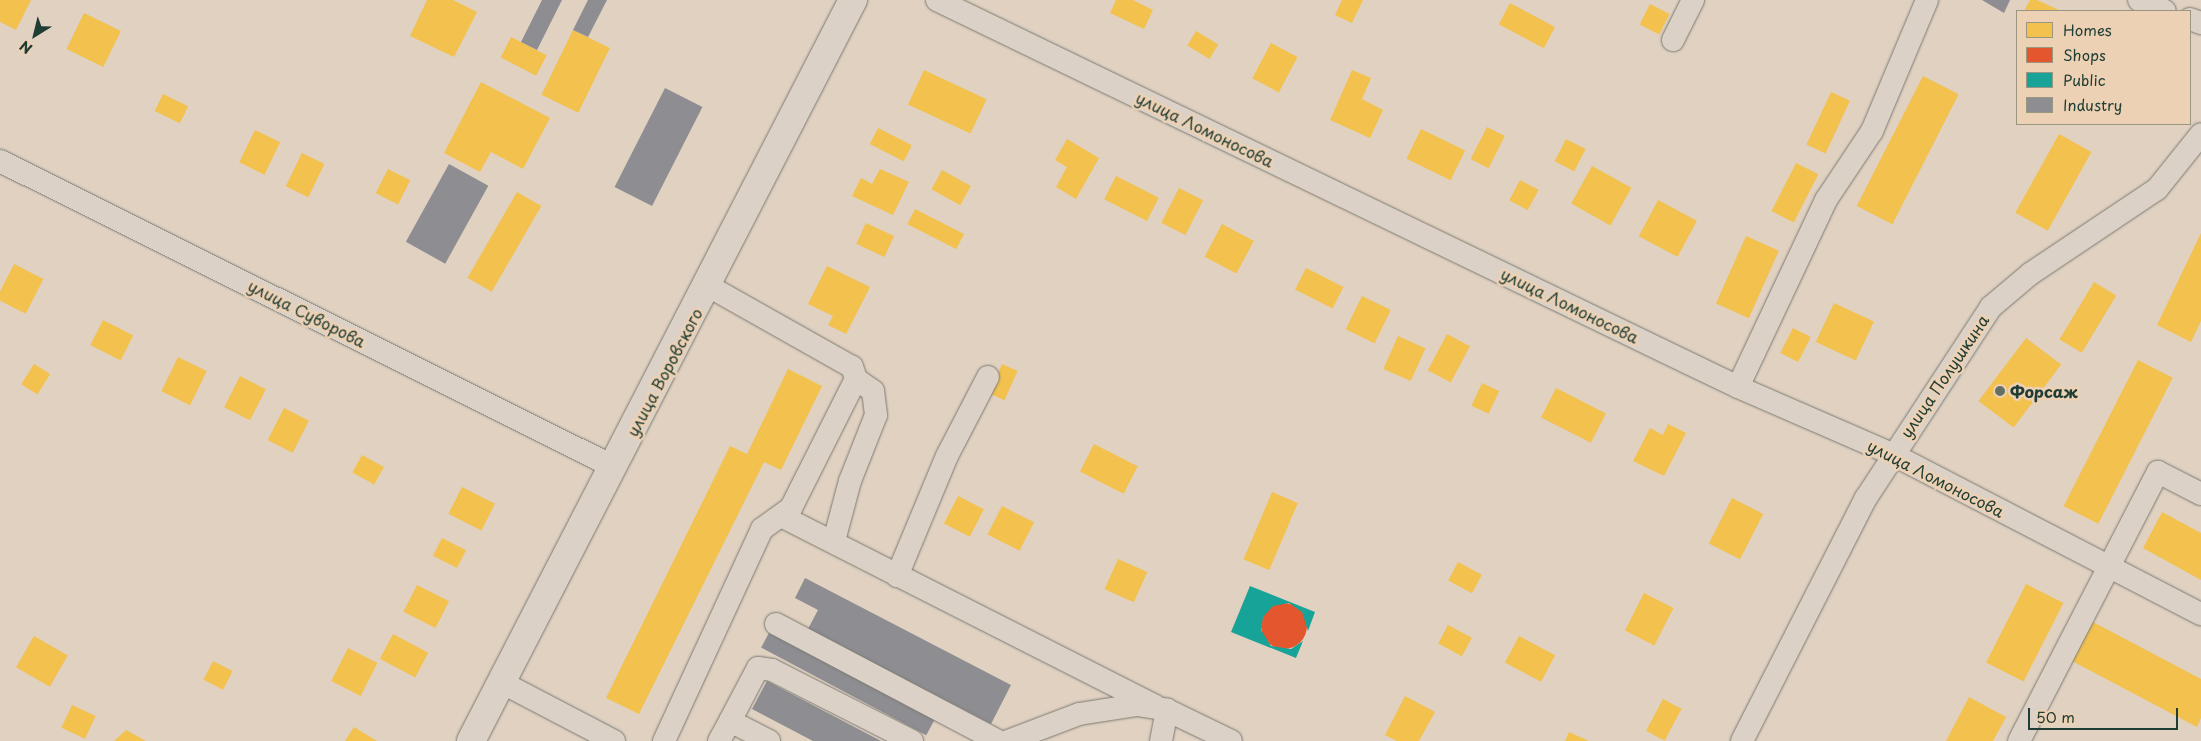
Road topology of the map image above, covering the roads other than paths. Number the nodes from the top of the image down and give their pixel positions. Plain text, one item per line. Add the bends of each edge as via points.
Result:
1 (853, 0) edge
2 (937, 0) edge
3 (1693, 0) edge
4 (1926, 0) edge
5 (2139, 0) edge
6 (2163, 10) edge
7 (1673, 40) dead end
8 (2201, 134) edge
9 (0, 161) edge
10 (708, 286) junction
11 (988, 377) dead end
12 (856, 379) junction
13 (1738, 387) junction
14 (1892, 454) junction
15 (614, 467) junction
16 (2201, 494) edge
17 (783, 517) junction
18 (834, 541) junction
19 (2107, 567) junction
20 (897, 576) junction
21 (2201, 614) edge
22 (776, 624) dead end
23 (499, 682) junction
24 (1161, 708) junction
25 (730, 721) junction
26 (470, 741) edge
27 (614, 741) edge
28 (664, 741) edge
29 (719, 741) edge
30 (769, 741) edge
31 (912, 741) edge
32 (998, 741) edge
33 (1008, 741) edge
34 (1161, 741) edge
35 (1231, 741) edge
36 (1742, 741) edge
37 (2019, 741) edge

1 - 10 main road, улица Воровского
2 - 13 street, улица Ломоносова
3 - 7 street
4 - 13 street via 1872,131 1826,200
5 - 6 street
8 - 14 street, улица Полушкина via 2157,188 2030,274 1991,307
9 - 15 street, улица Суворова
10 - 12 street via 852,367
10 - 15 main road, улица Воровского
11 - 20 street via 947,456
12 - 17 street
12 - 18 street via 873,391 876,415 853,473
13 - 14 street, улица Ломоносова
14 - 19 street, улица Ломоносова
14 - 36 street, улица Полушкина
15 - 23 main road, улица Воровского
16 - 19 street via 2158,472
17 - 18 street
17 - 28 street via 762,529
18 - 20 street
19 - 21 street, улица Ломоносова
19 - 37 street
20 - 24 street
22 - 32 street
23 - 26 main road, улица Воровского
23 - 27 street
24 - 33 street via 1079,714
24 - 34 street
24 - 35 street
25 - 29 street
25 - 30 street
25 - 31 street via 758,668 772,670

